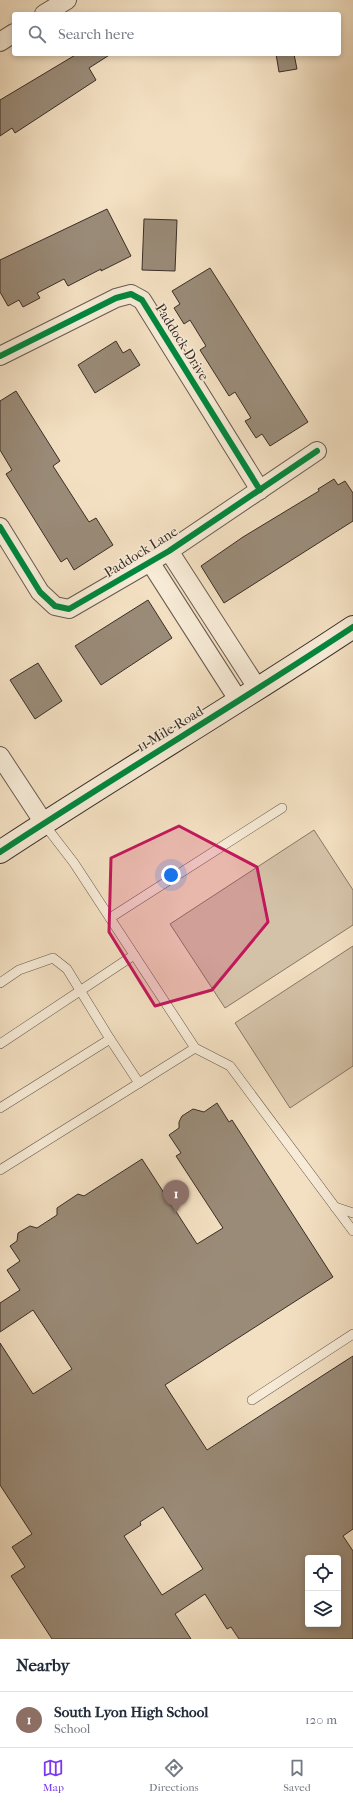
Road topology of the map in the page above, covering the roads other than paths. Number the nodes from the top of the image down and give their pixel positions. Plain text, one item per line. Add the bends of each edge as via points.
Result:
1 (67, 0) edge
2 (47, 12) edge
3 (12, 34) edge
4 (0, 42) edge
5 (0, 356) edge
6 (317, 451) dead end
7 (260, 490) junction
8 (0, 527) edge
9 (168, 551) junction
10 (150, 562) junction
11 (353, 627) edge
12 (258, 689) junction
13 (239, 701) junction
14 (0, 756) edge
15 (282, 808) dead end
16 (44, 823) junction
17 (0, 852) edge
18 (110, 918) junction
19 (134, 956) junction
20 (0, 982) edge
21 (81, 991) junction
22 (110, 1040) junction
23 (0, 1044) edge
24 (195, 1048) junction
25 (139, 1083) junction
26 (0, 1108) edge
27 (0, 1170) edge
28 (335, 1207) junction
29 (353, 1213) edge
30 (353, 1232) edge
31 (353, 1334) edge
32 (252, 1400) dead end

1 - 2 street
3 - 4 street
5 - 7 street, Paddock Drive via 116,298 131,294 142,300
6 - 7 street, Paddock Lane
7 - 9 street, Paddock Lane
8 - 10 street, Paddock Lane via 40,592 55,606 69,609
9 - 10 street, Paddock Lane
9 - 12 street, Paddock Lane
10 - 13 street, Paddock Lane
11 - 12 street, 11 Mile Road
12 - 13 street, 11 Mile Road
13 - 16 street, 11 Mile Road
14 - 16 street
15 - 18 lane
16 - 17 street, 11 Mile Road
16 - 18 lane
18 - 19 lane
19 - 21 lane
19 - 24 lane
20 - 21 lane via 19,970 53,958 67,969
21 - 22 lane
21 - 23 lane
22 - 25 lane
22 - 26 lane
24 - 25 lane
24 - 28 lane via 230,1066
25 - 27 lane
28 - 29 lane
28 - 30 lane
31 - 32 lane

